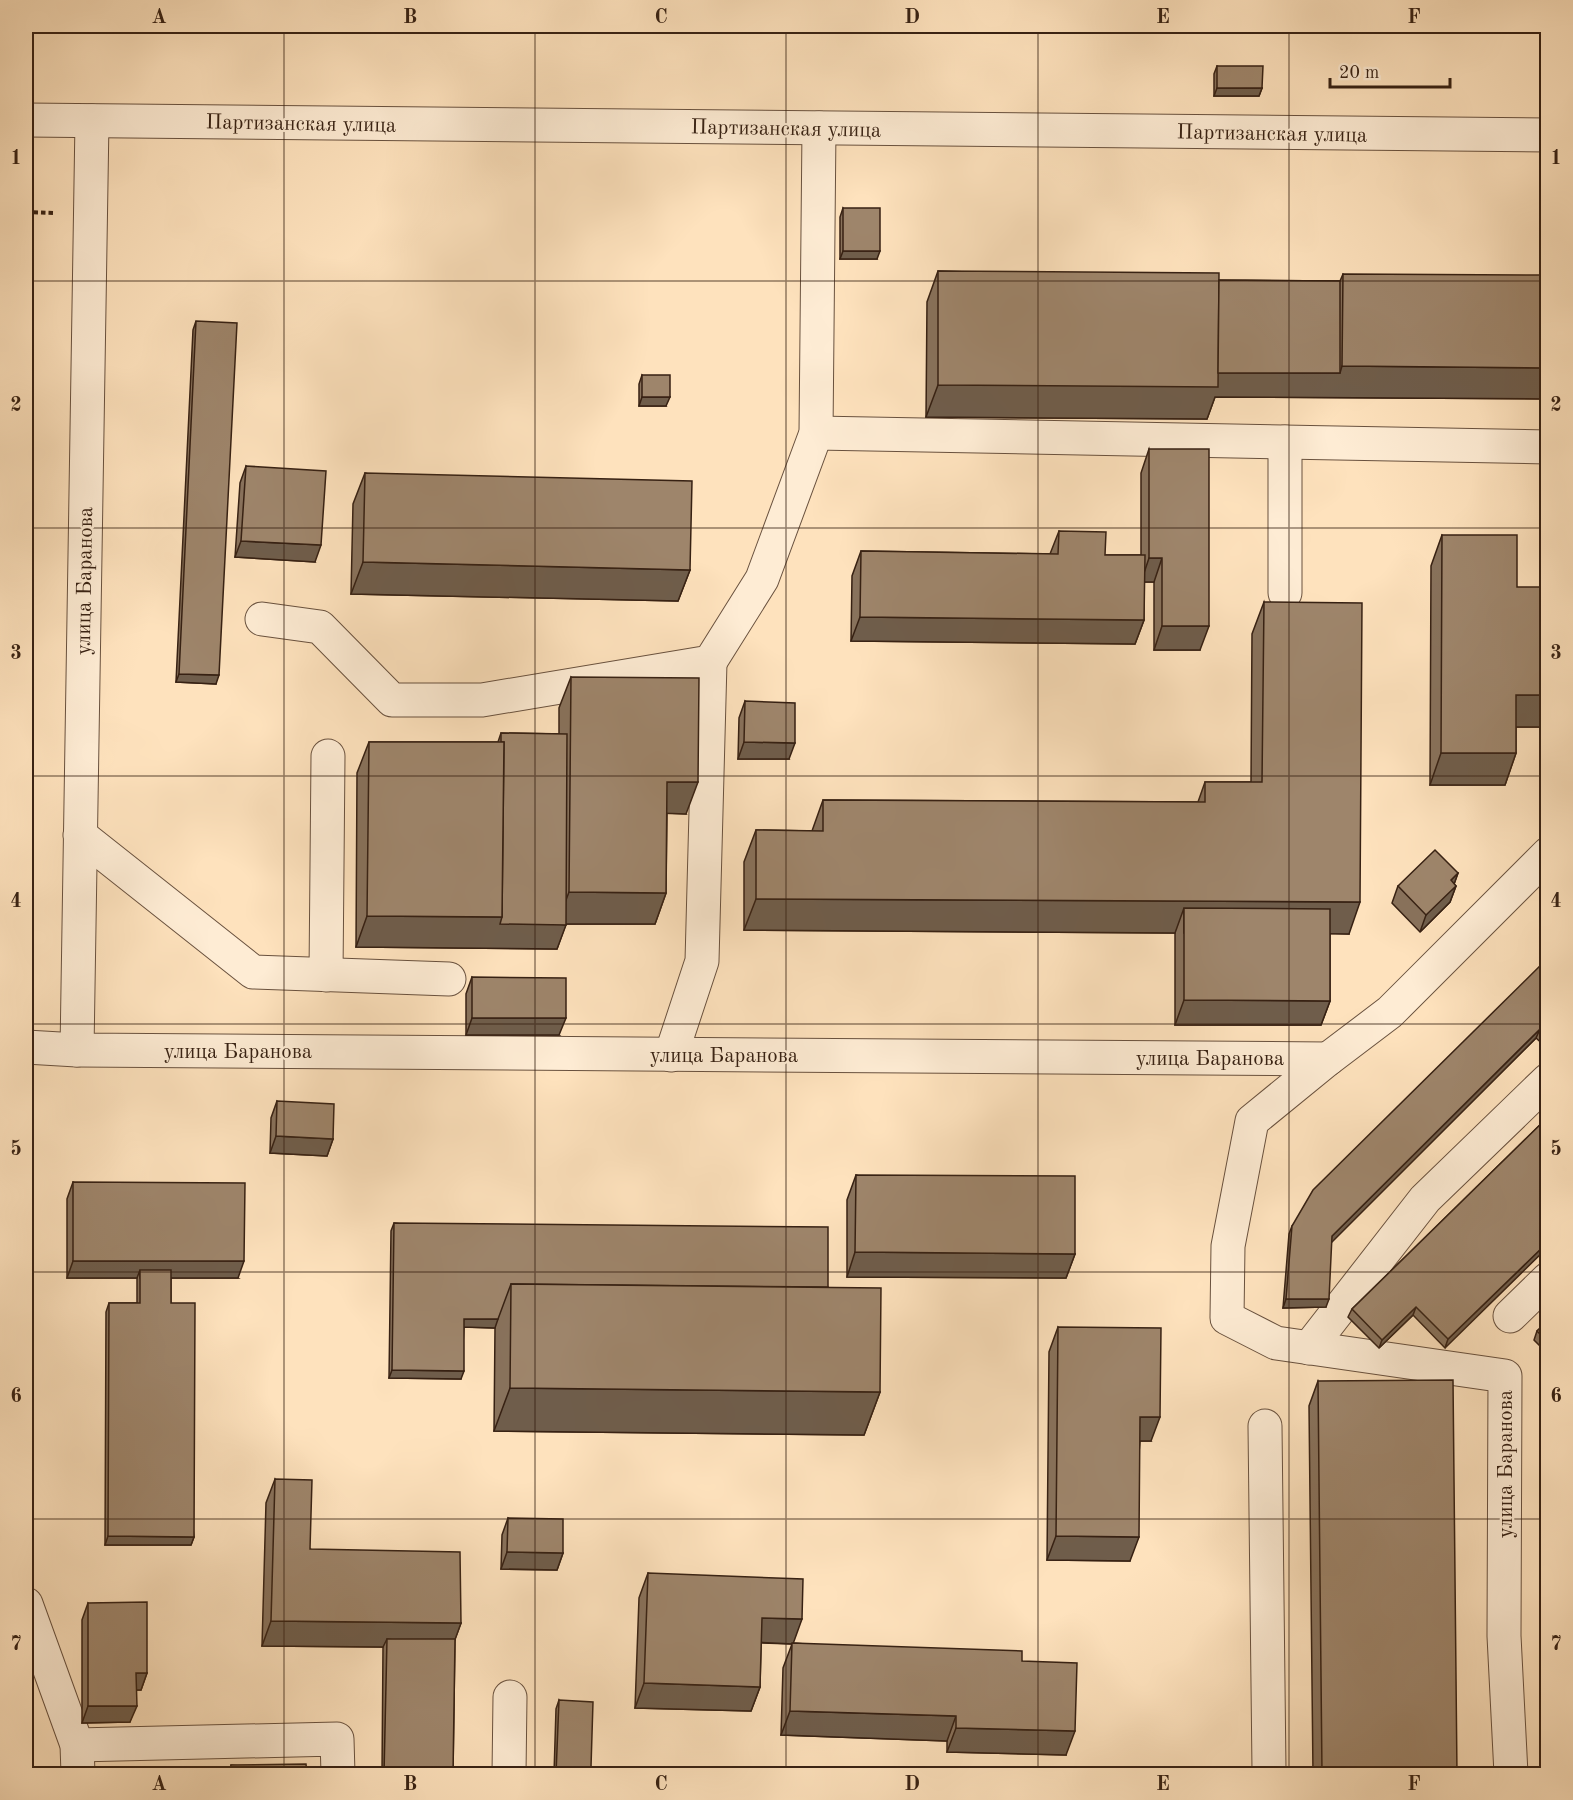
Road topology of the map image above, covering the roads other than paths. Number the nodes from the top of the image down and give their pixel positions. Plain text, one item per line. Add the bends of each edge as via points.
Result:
1 (26, 120) edge
2 (92, 121) junction
3 (819, 128) junction
4 (1548, 135) edge
5 (816, 434) junction
6 (1285, 442) junction
7 (1548, 447) edge
8 (1285, 593) dead end
9 (262, 619) dead end
10 (710, 662) junction
11 (328, 756) dead end
12 (80, 835) junction
13 (1548, 854) edge
14 (326, 975) junction
15 (449, 979) dead end
16 (26, 1047) edge
17 (77, 1050) junction
18 (671, 1054) junction
19 (1328, 1059) junction
20 (1548, 1080) edge
21 (1548, 1280) edge
22 (1510, 1316) dead end
23 (1309, 1348) junction
24 (1265, 1426) dead end
25 (26, 1604) edge
26 (510, 1697) dead end
27 (77, 1760) edge
28 (338, 1774) edge
29 (509, 1774) edge
30 (1268, 1774) edge
31 (1511, 1774) edge

1 - 2 street, Партизанская улица
2 - 3 street, Партизанская улица
2 - 12 street, улица Баранова
3 - 4 street, Партизанская улица
3 - 5 street
5 - 6 street
5 - 10 street via 762,579
6 - 7 street
6 - 8 street
9 - 10 street via 320,627 392,700 482,700
10 - 18 street via 702,961
11 - 14 street
12 - 14 street via 253,972
12 - 17 street, улица Баранова
13 - 19 street, улица Баранова via 1390,1012
14 - 15 street
16 - 17 street
17 - 18 street, улица Баранова
18 - 19 street, улица Баранова
19 - 23 street, улица Баранова via 1252,1121 1228,1246 1227,1318 1276,1343
20 - 23 street via 1425,1199
21 - 22 street
23 - 31 street, улица Баранова via 1505,1376 1504,1636
24 - 30 street
25 - 27 street
26 - 29 street
27 - 28 street via 337,1739

